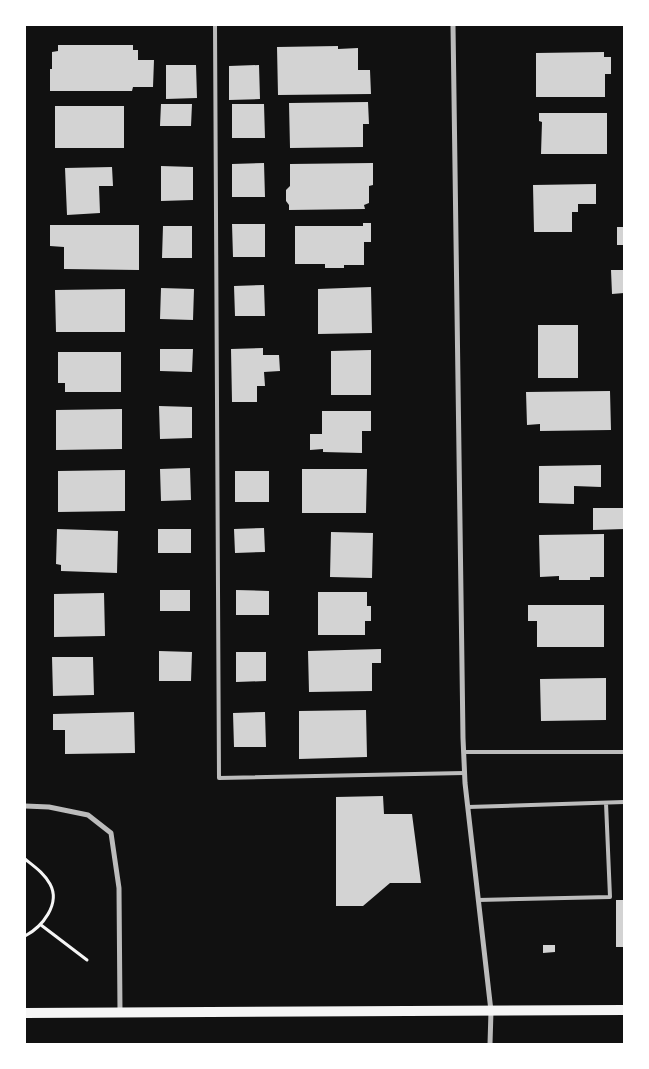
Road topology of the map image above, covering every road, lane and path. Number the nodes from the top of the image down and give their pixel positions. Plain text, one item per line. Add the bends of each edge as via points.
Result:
1 (214, 25) edge
2 (453, 25) edge
3 (464, 752) junction
4 (624, 752) edge
5 (464, 774) junction
6 (624, 802) edge
7 (606, 803) junction
8 (25, 806) edge
9 (468, 807) junction
10 (25, 859) edge
11 (478, 900) junction
12 (41, 925) junction
13 (25, 936) edge
14 (87, 960) dead end
15 (490, 1010) junction
16 (624, 1010) edge
17 (25, 1013) edge
18 (120, 1013) junction
19 (490, 1044) edge

1 - 5 lane via 219,778
2 - 3 street
3 - 4 lane
3 - 5 street
5 - 9 street
6 - 7 lane
7 - 9 lane
7 - 11 lane via 610,897
8 - 18 street via 88,815 111,833 120,888
9 - 11 street
10 - 12 path via 51,886 50,911
11 - 15 street
12 - 13 path
12 - 14 path
15 - 16 main road
15 - 18 main road
15 - 19 street
17 - 18 main road

